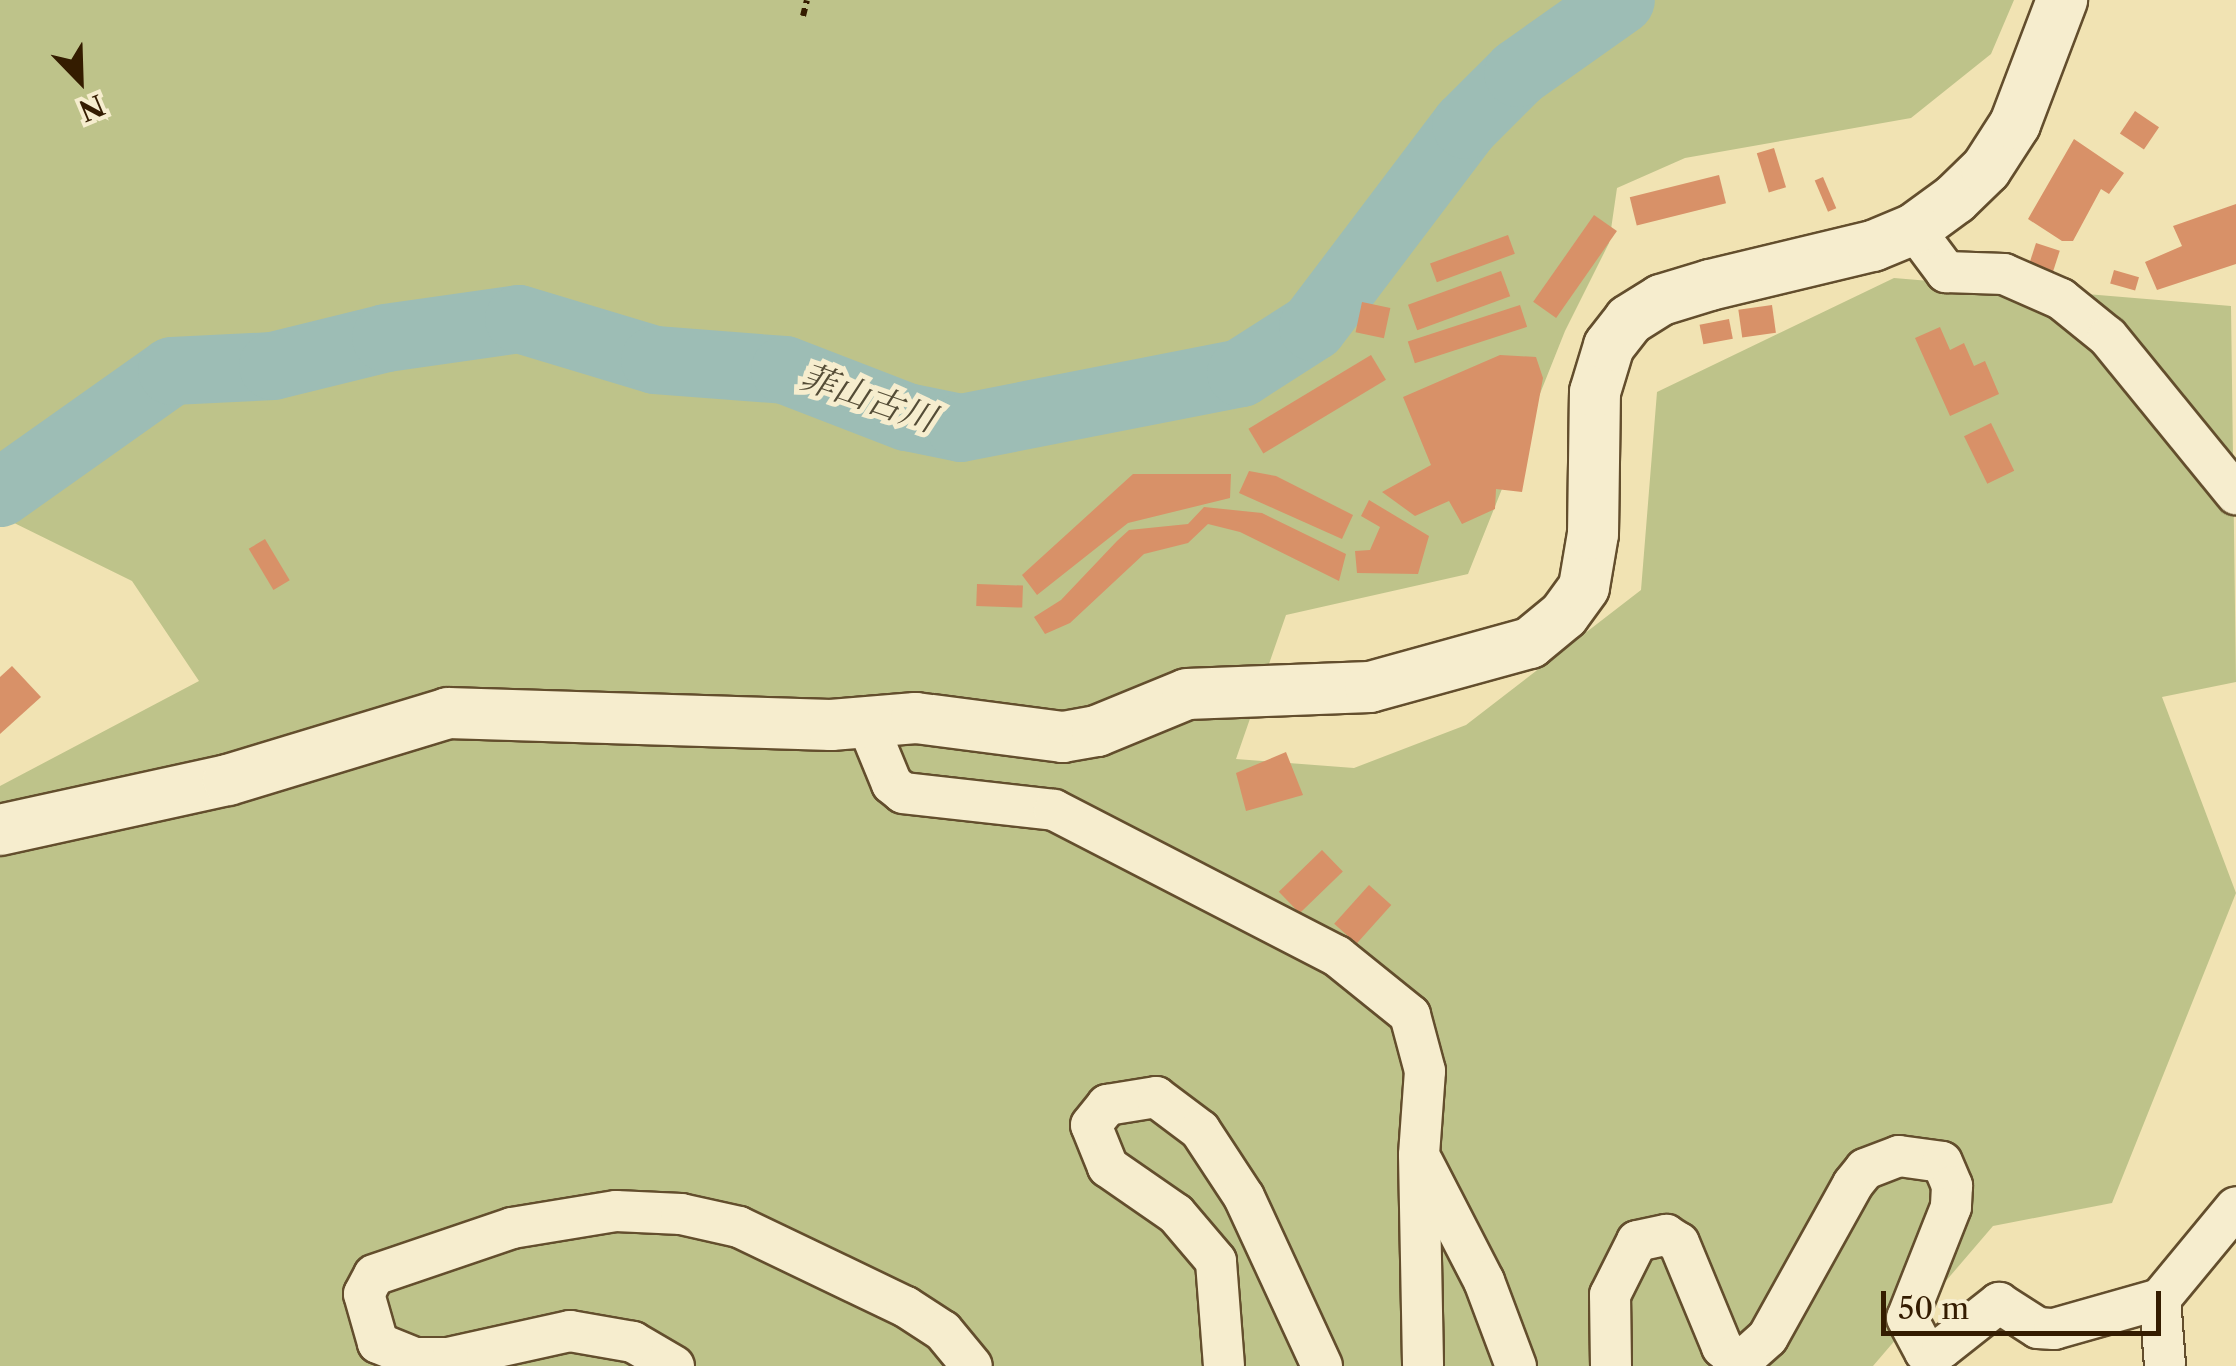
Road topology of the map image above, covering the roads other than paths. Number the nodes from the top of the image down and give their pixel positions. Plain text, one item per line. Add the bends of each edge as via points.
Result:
1 (2062, 0) edge
2 (1914, 229) junction
3 (2236, 494) edge
4 (866, 721) junction
5 (0, 830) edge
6 (1418, 1155) junction
7 (2236, 1207) edge
8 (2160, 1299) junction
9 (674, 1366) edge
10 (972, 1366) edge
11 (1224, 1366) edge
12 (1322, 1366) edge
13 (1423, 1366) edge
14 (1516, 1366) edge
15 (1611, 1366) edge
16 (2165, 1366) edge

1 - 2 street via 2015,124 1986,168
2 - 3 street via 1946,272 2004,274 2061,299 2108,337
2 - 4 street via 1811,264 1677,295 1629,320 1608,346 1595,392 1584,588 1564,616 1530,643 1370,687 1187,694 1097,731 1063,737 916,718
4 - 5 street via 448,713 228,780
4 - 6 street via 886,774 903,792 1054,810 1372,980 1410,1016 1421,1042
6 - 13 street
6 - 14 street via 1474,1260
7 - 8 street
8 - 15 street via 2054,1329 2038,1328 1999,1302 1942,1348 1925,1352 1907,1318 1951,1207 1952,1186 1942,1162 1912,1154 1865,1169 1852,1184 1768,1337 1747,1356 1732,1356 1722,1347 1679,1243 1666,1236 1638,1241 1610,1295
8 - 16 street
9 - 10 street via 633,1342 570,1332 448,1358 415,1358 378,1342 364,1294 374,1275 512,1228 616,1211 682,1214 739,1227 906,1307 943,1331
11 - 12 street via 1216,1262 1176,1214 1108,1166 1091,1125 1106,1105 1156,1098 1200,1130 1244,1196

